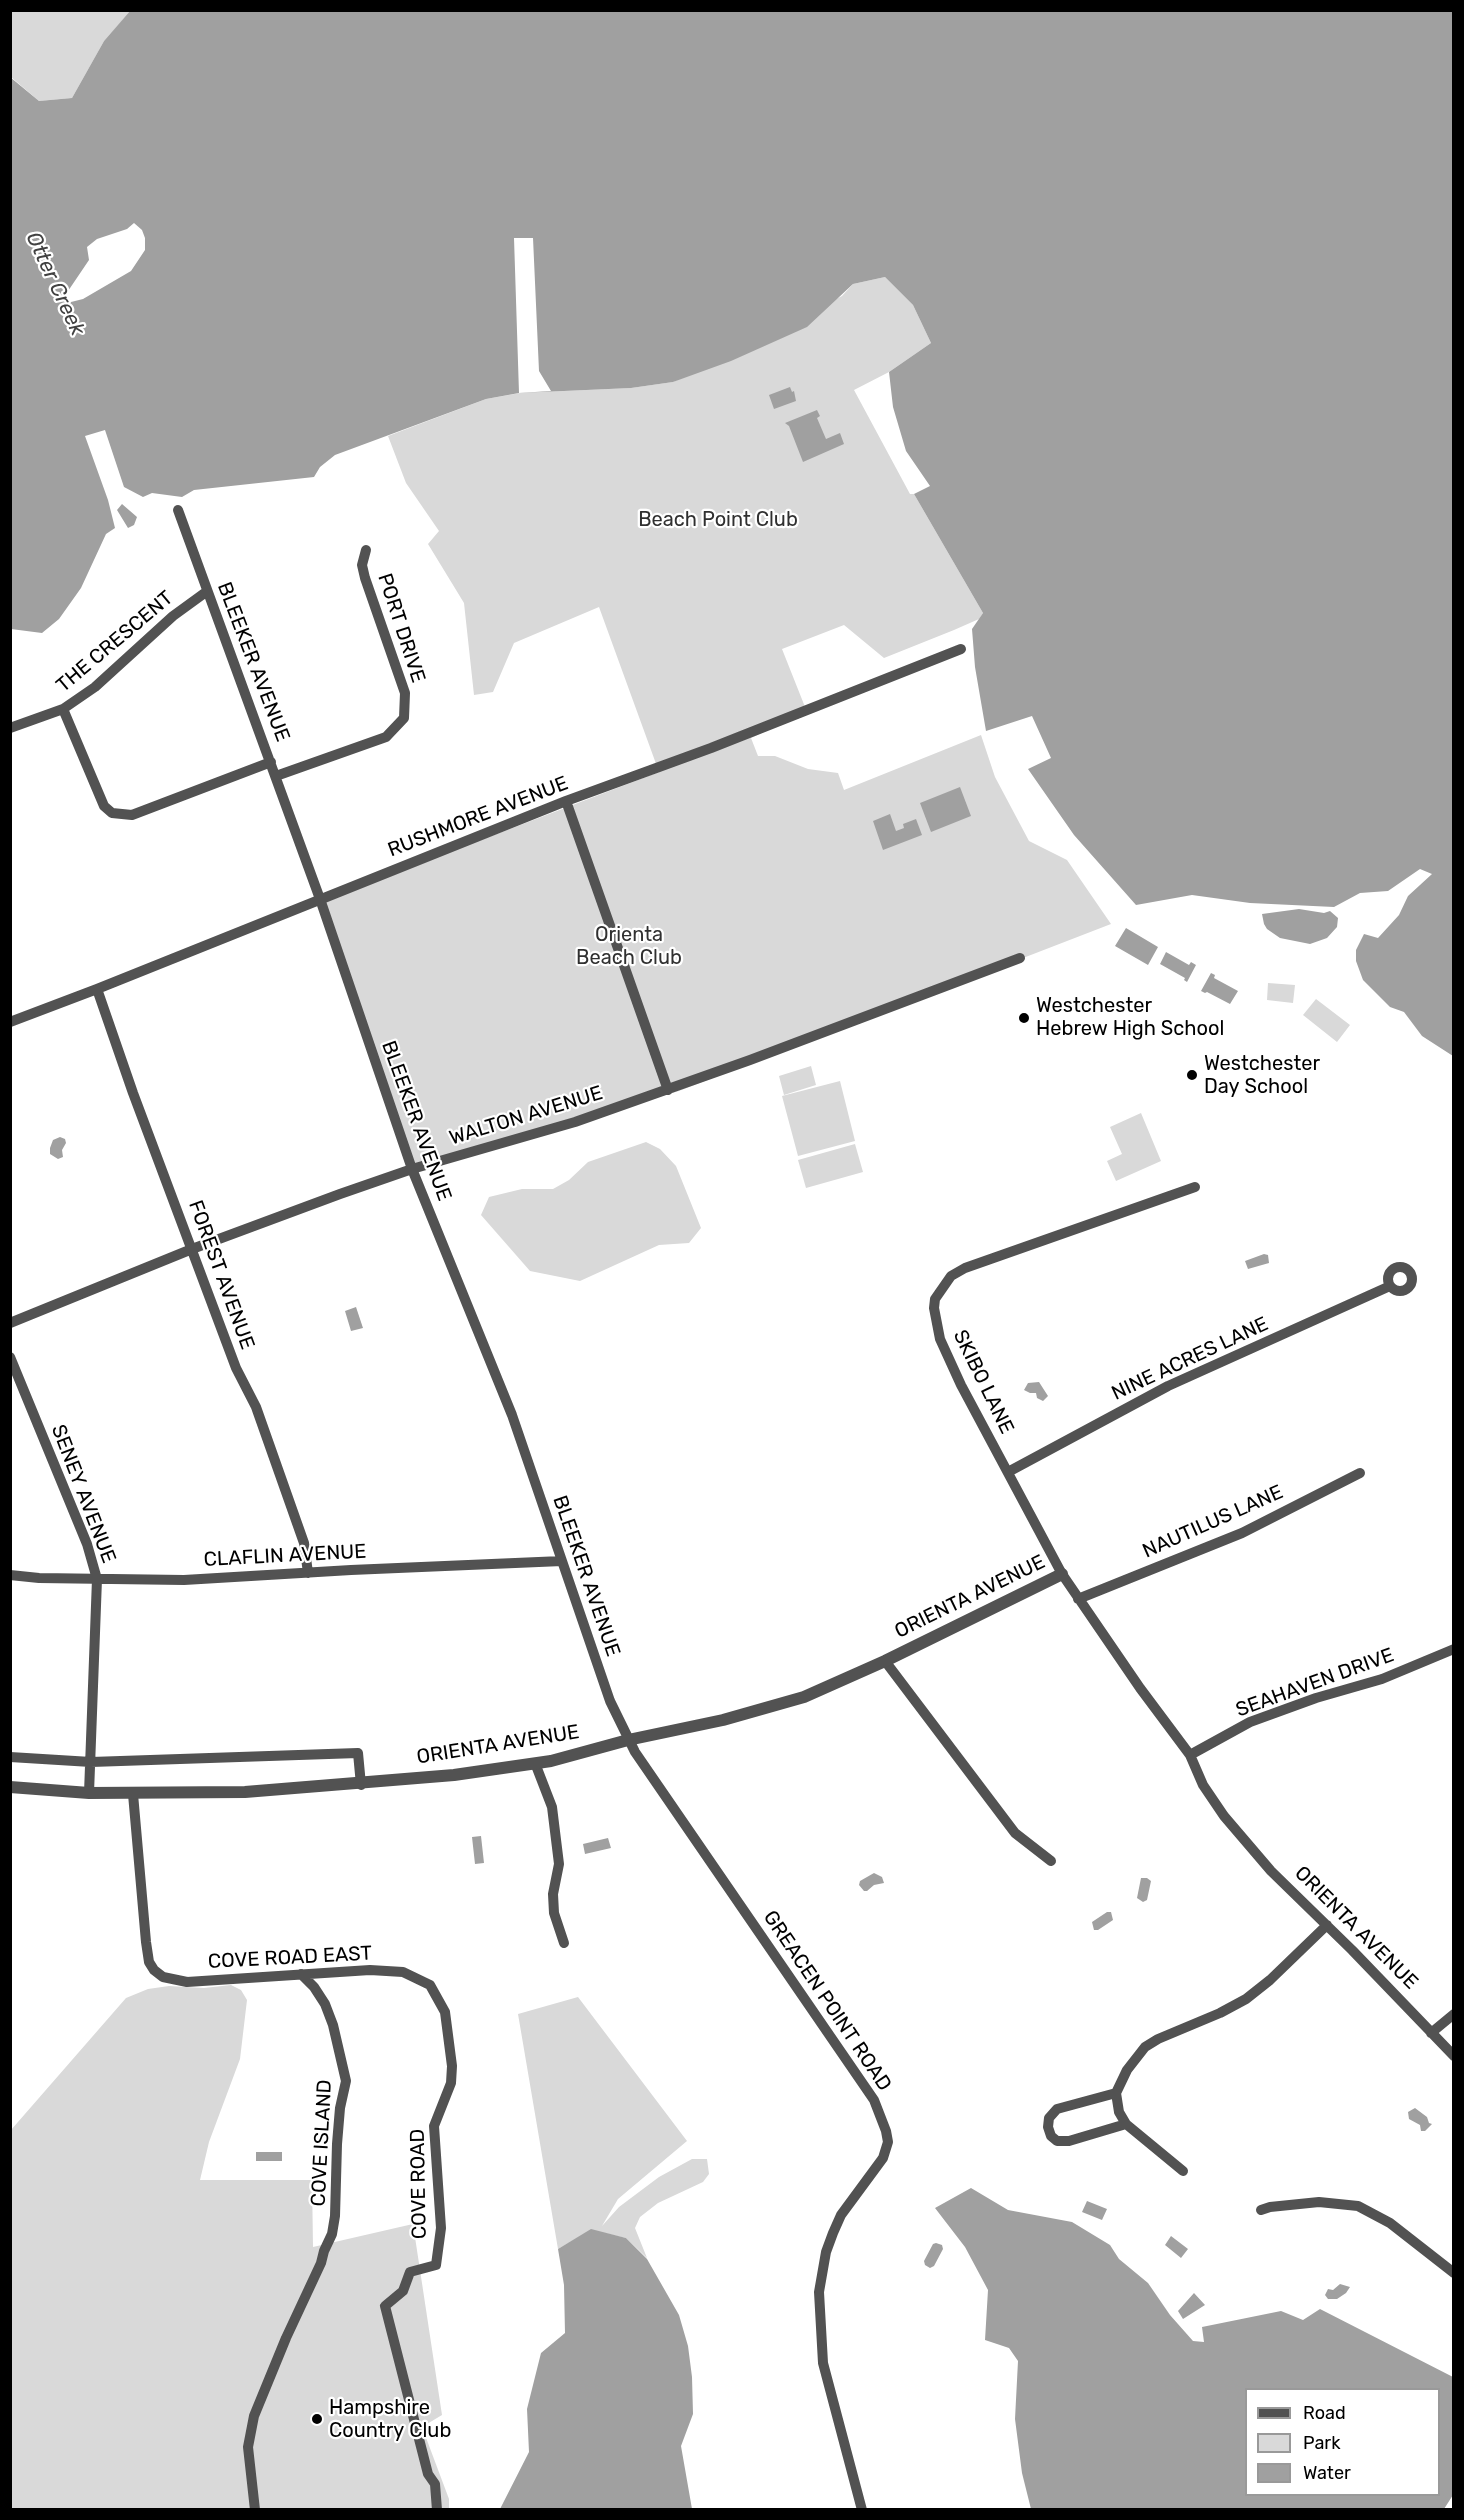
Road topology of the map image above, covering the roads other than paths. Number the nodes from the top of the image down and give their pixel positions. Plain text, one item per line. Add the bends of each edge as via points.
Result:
1 (178, 510) dead end
2 (366, 550) dead end
3 (206, 592) junction
4 (961, 649) dead end
5 (63, 709) junction
6 (10, 728) edge
7 (271, 762) junction
8 (276, 776) junction
9 (566, 801) junction
10 (320, 898) junction
11 (1020, 958) dead end
12 (97, 989) junction
13 (10, 1022) edge
14 (668, 1089) junction
15 (412, 1169) junction
16 (1195, 1187) dead end
17 (192, 1249) junction
18 (1390, 1286) dead end
19 (10, 1323) edge
20 (10, 1357) edge
21 (1008, 1472) junction
22 (1360, 1473) dead end
23 (562, 1562) junction
24 (308, 1573) junction
25 (1062, 1574) junction
26 (10, 1575) edge
27 (97, 1579) junction
28 (1078, 1599) junction
29 (1454, 1649) edge
30 (885, 1661) junction
31 (628, 1740) junction
32 (1190, 1755) junction
33 (10, 1758) edge
34 (91, 1762) junction
35 (536, 1763) junction
36 (361, 1785) junction
37 (10, 1787) edge
38 (89, 1793) junction
39 (133, 1794) junction
40 (1051, 1861) dead end
41 (1327, 1925) junction
42 (564, 1943) dead end
43 (301, 1974) junction
44 (419, 1978) joint
45 (1454, 2014) edge
46 (1431, 2033) junction
47 (1454, 2056) edge
48 (1116, 2093) junction
49 (1126, 2124) junction
50 (1183, 2170) dead end
51 (1262, 2210) dead end
52 (1454, 2273) edge
53 (255, 2510) edge
54 (437, 2510) edge
55 (862, 2510) edge

1 - 3 street, BLEEKER AVENUE
2 - 8 street, PORT DRIVE via 362,565 405,693 404,718 386,737
3 - 5 street, THE CRESCENT via 173,616 95,687
3 - 7 street, BLEEKER AVENUE
4 - 9 street, RUSHMORE AVENUE
5 - 6 street, THE CRESCENT
5 - 7 street via 104,806 112,813 132,815
7 - 8 street, BLEEKER AVENUE
8 - 10 street, BLEEKER AVENUE
9 - 10 street, RUSHMORE AVENUE
9 - 14 street
10 - 12 street, RUSHMORE AVENUE
10 - 15 street, BLEEKER AVENUE
11 - 14 street, WALTON AVENUE
12 - 13 street, RUSHMORE AVENUE
12 - 17 street, FOREST AVENUE
14 - 15 street, WALTON AVENUE via 575,1122
15 - 17 street, WALTON AVENUE
15 - 23 street, BLEEKER AVENUE via 512,1415
16 - 21 street, SKIBO LANE via 965,1268 951,1276 935,1299 940,1339
17 - 19 street, WALTON AVENUE
17 - 24 street, FOREST AVENUE via 236,1368 256,1407 304,1543
18 - 21 street, NINE ACRES LANE via 1168,1386
20 - 27 street, SENEY AVENUE via 87,1544
21 - 25 street, SKIBO LANE
22 - 28 street, NAUTILUS LANE via 1242,1533
23 - 24 street, CLAFLIN AVENUE
23 - 31 street, BLEEKER AVENUE via 610,1701
24 - 27 street, CLAFLIN AVENUE via 184,1580
25 - 28 street, ORIENTA AVENUE
25 - 30 street, ORIENTA AVENUE
26 - 27 street, CLAFLIN AVENUE
27 - 34 street, SENEY AVENUE
28 - 32 street, ORIENTA AVENUE
29 - 32 street, SEAHAVEN DRIVE via 1383,1679 1251,1722
30 - 31 street, ORIENTA AVENUE via 804,1697 723,1720
30 - 40 street via 1015,1833
31 - 35 street, ORIENTA AVENUE
31 - 55 street, GREACEN POINT ROAD via 874,2100 886,2131 888,2142 883,2158 833,2232 819,2292 823,2363
32 - 41 street, ORIENTA AVENUE via 1203,1785 1243,1840
33 - 34 street
34 - 36 street via 358,1753
34 - 38 street, SENEY AVENUE
35 - 36 street, ORIENTA AVENUE
35 - 42 street via 552,1807 559,1864 554,1913
36 - 39 street, ORIENTA AVENUE
37 - 38 street, ORIENTA AVENUE
38 - 39 street, ORIENTA AVENUE
39 - 43 street, COVE ROAD EAST via 146,1942 154,1971 188,1982
41 - 46 street, ORIENTA AVENUE
41 - 48 street via 1246,1999 1146,2047 1127,2070
43 - 44 street, COVE ROAD EAST via 370,1970 403,1972
43 - 53 street, COVE ISLAND via 325,2004 346,2081 339,2126 335,2216 321,2264 254,2416 248,2447
44 - 54 street, COVE ROAD via 435,1992 445,2012 451,2050 451,2083 434,2126 441,2228 436,2265 410,2272 403,2291 386,2306 428,2474 435,2484
45 - 46 street
46 - 47 street, ORIENTA AVENUE
48 - 49 street
48 - 49 street via 1057,2109 1049,2118 1048,2127 1057,2141 1069,2141
49 - 50 street
51 - 52 street via 1319,2202 1358,2206 1389,2223

